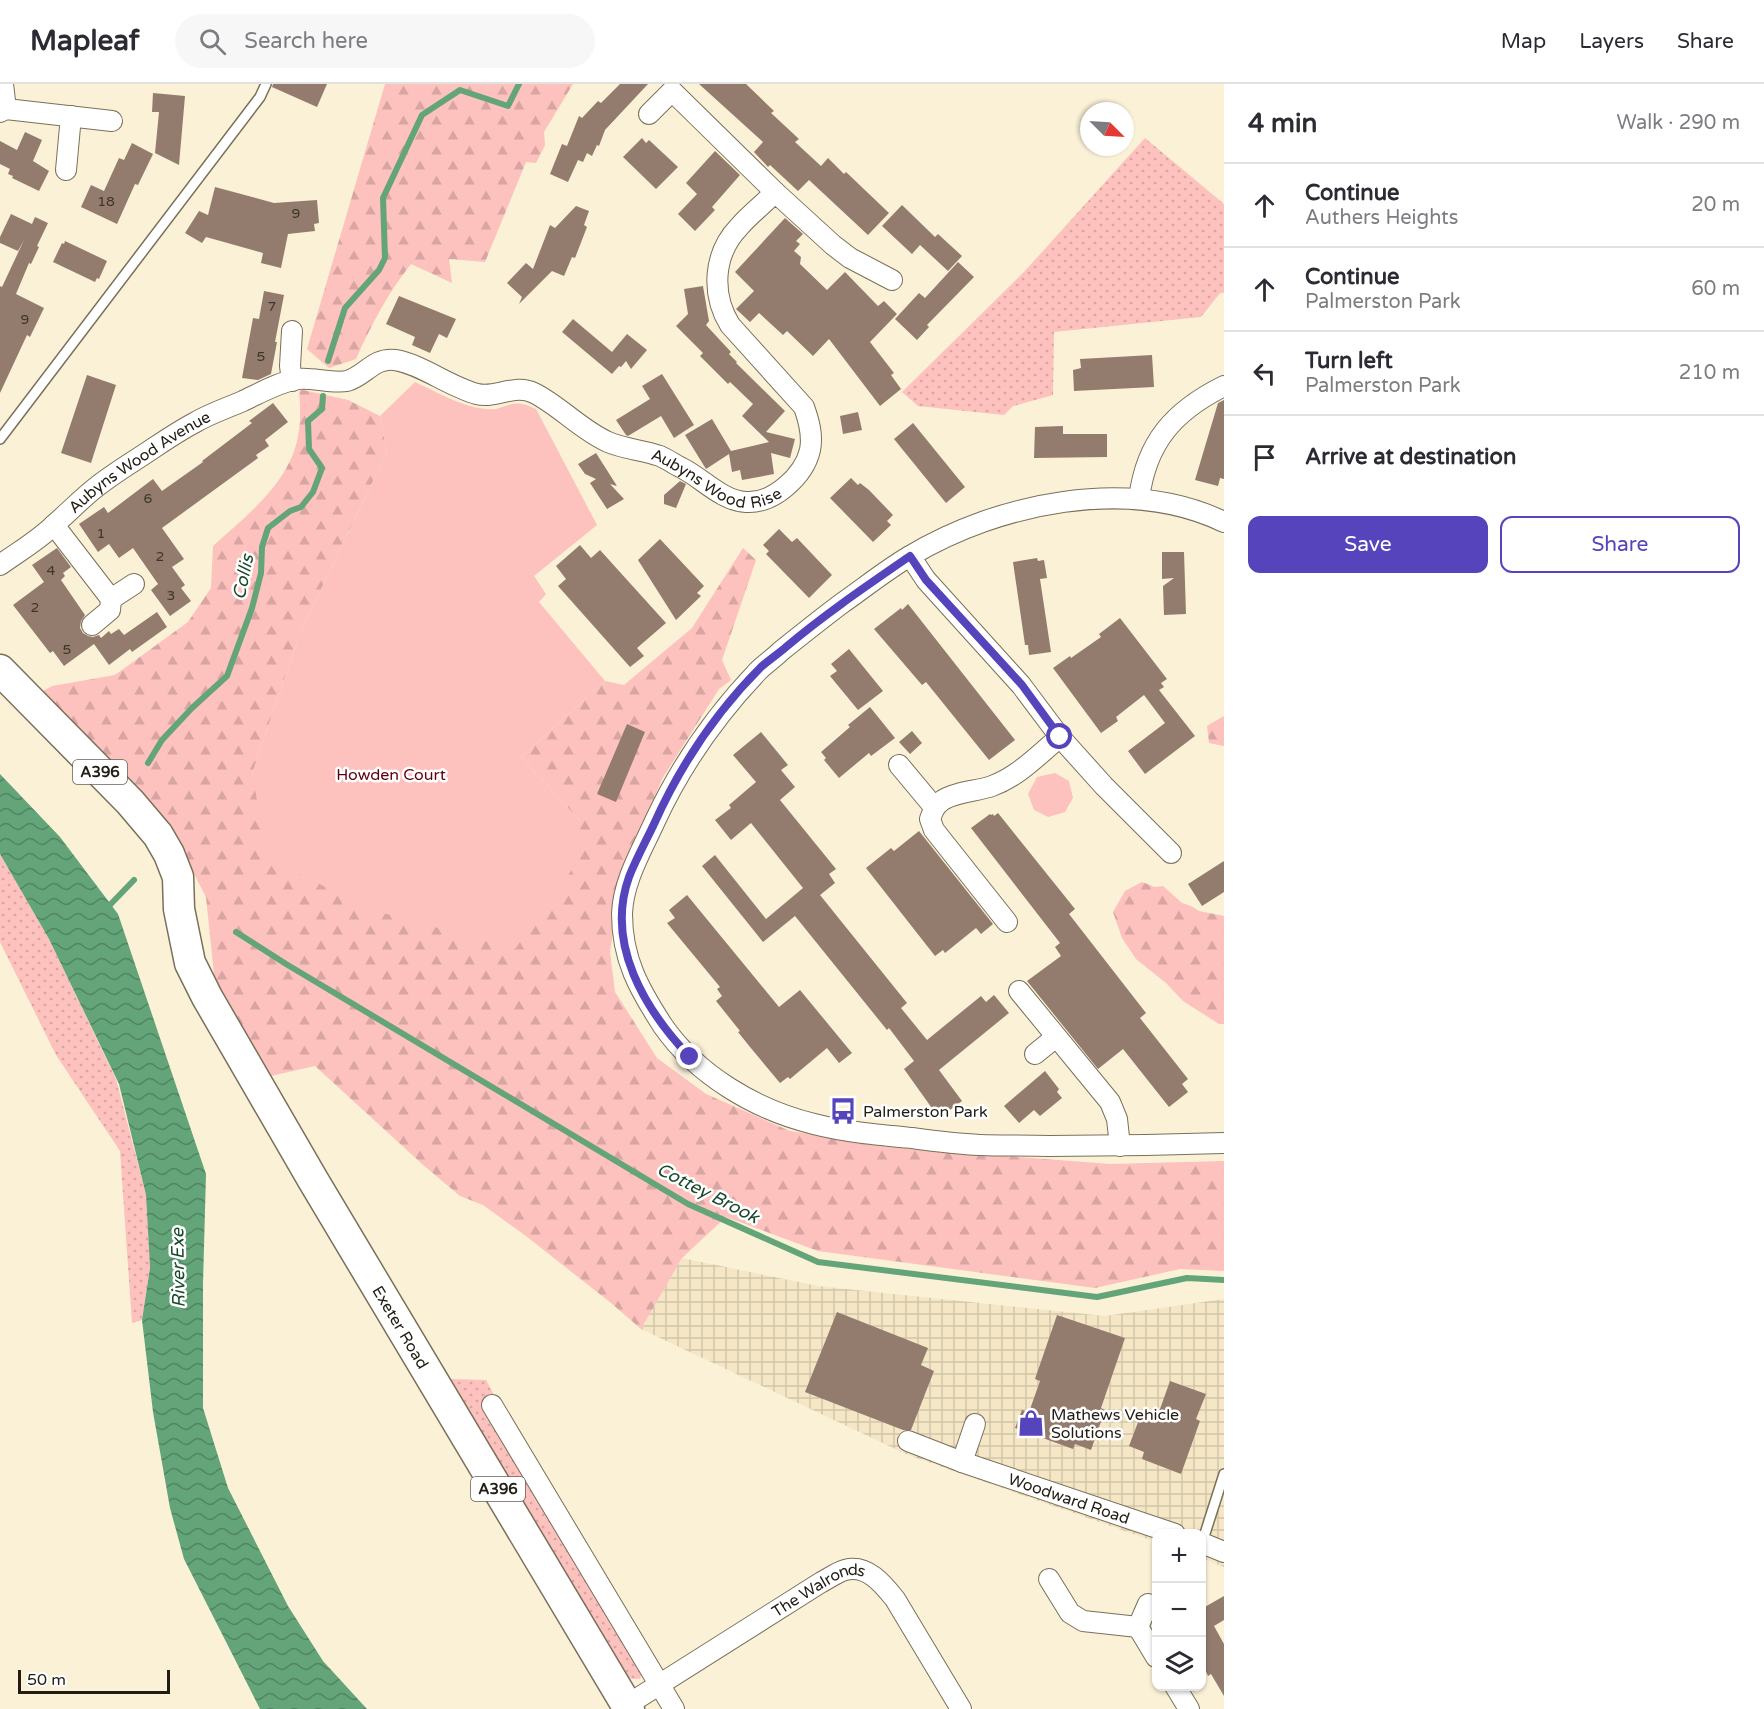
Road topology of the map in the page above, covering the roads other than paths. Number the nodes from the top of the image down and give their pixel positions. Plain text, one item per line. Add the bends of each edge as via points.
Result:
1 (3, 84) edge
2 (266, 84) edge
3 (675, 87) edge
4 (3, 110) edge
5 (649, 114) dead end
6 (71, 116) junction
7 (112, 121) dead end
8 (66, 170) dead end
9 (775, 192) junction
10 (892, 280) dead end
11 (292, 331) dead end
12 (292, 381) junction
13 (451, 383) joint
14 (1224, 386) edge
15 (0, 440) edge
16 (1139, 499) junction
17 (1224, 522) edge
18 (54, 525) junction
19 (910, 556) junction
20 (0, 566) edge
21 (134, 584) dead end
22 (111, 599) junction
23 (92, 625) dead end
24 (0, 670) edge
25 (1060, 737) junction
26 (899, 765) dead end
27 (934, 807) junction
28 (1171, 853) dead end
29 (1007, 922) dead end
30 (1019, 991) dead end
31 (1056, 1037) junction
32 (1035, 1054) dead end
33 (1224, 1143) edge
34 (1120, 1146) junction
35 (492, 1405) dead end
36 (975, 1424) dead end
37 (908, 1442) dead end
38 (962, 1462) junction
39 (1224, 1474) edge
40 (1163, 1529) edge
41 (1206, 1530) edge
42 (1206, 1545) edge
43 (1224, 1552) edge
44 (1048, 1579) dead end
45 (1148, 1604) dead end
46 (1138, 1627) junction
47 (1152, 1650) edge
48 (659, 1685) junction
49 (1178, 1691) edge
50 (628, 1707) edge
51 (674, 1709) edge
52 (961, 1709) edge
53 (1189, 1709) edge

1 - 4 street
2 - 15 lane
3 - 5 street
3 - 9 street
4 - 6 street
6 - 7 street
6 - 8 street
9 - 10 street via 832,245
9 - 13 street, Aubyns Wood Rise via 726,244 717,283 719,304 730,325 804,407 809,421 810,444 804,465 771,497 747,503 734,500 661,456 608,442 532,392 521,389 483,396
11 - 12 street
12 - 13 street, Aubyns Wood Avenue via 347,381 379,361 393,359
12 - 18 street, Aubyns Wood Avenue via 180,431 100,483
14 - 16 street via 1191,405 1159,438 1144,469
16 - 17 street via 1179,505
16 - 19 street via 1098,498 1011,514 970,527
18 - 20 street, Aubyns Wood Avenue
18 - 22 street
19 - 25 street via 926,580 1022,685
19 - 34 street via 762,666 706,732 668,794 629,878 622,909 626,957 654,1011 690,1057 741,1095 777,1112 851,1131 979,1145
21 - 22 street
22 - 23 street via 110,610
24 - 50 main road, Exeter Road / A396 via 158,835 177,877 190,963 220,1021
25 - 27 street via 1007,779 944,799
25 - 28 street
26 - 27 street
27 - 29 street via 930,819 934,830
30 - 31 street
31 - 32 street
31 - 34 street via 1110,1102 1117,1119
33 - 34 street
35 - 48 street
36 - 38 street
37 - 38 street, Woodward Road
38 - 40 street, Woodward Road
39 - 41 lane
42 - 43 street
44 - 46 street via 1071,1613 1083,1621
45 - 46 street
46 - 47 street
48 - 50 street, The Walronds
48 - 51 street
48 - 52 street, The Walronds via 820,1583 844,1570 857,1568 873,1575 895,1599
49 - 53 street

